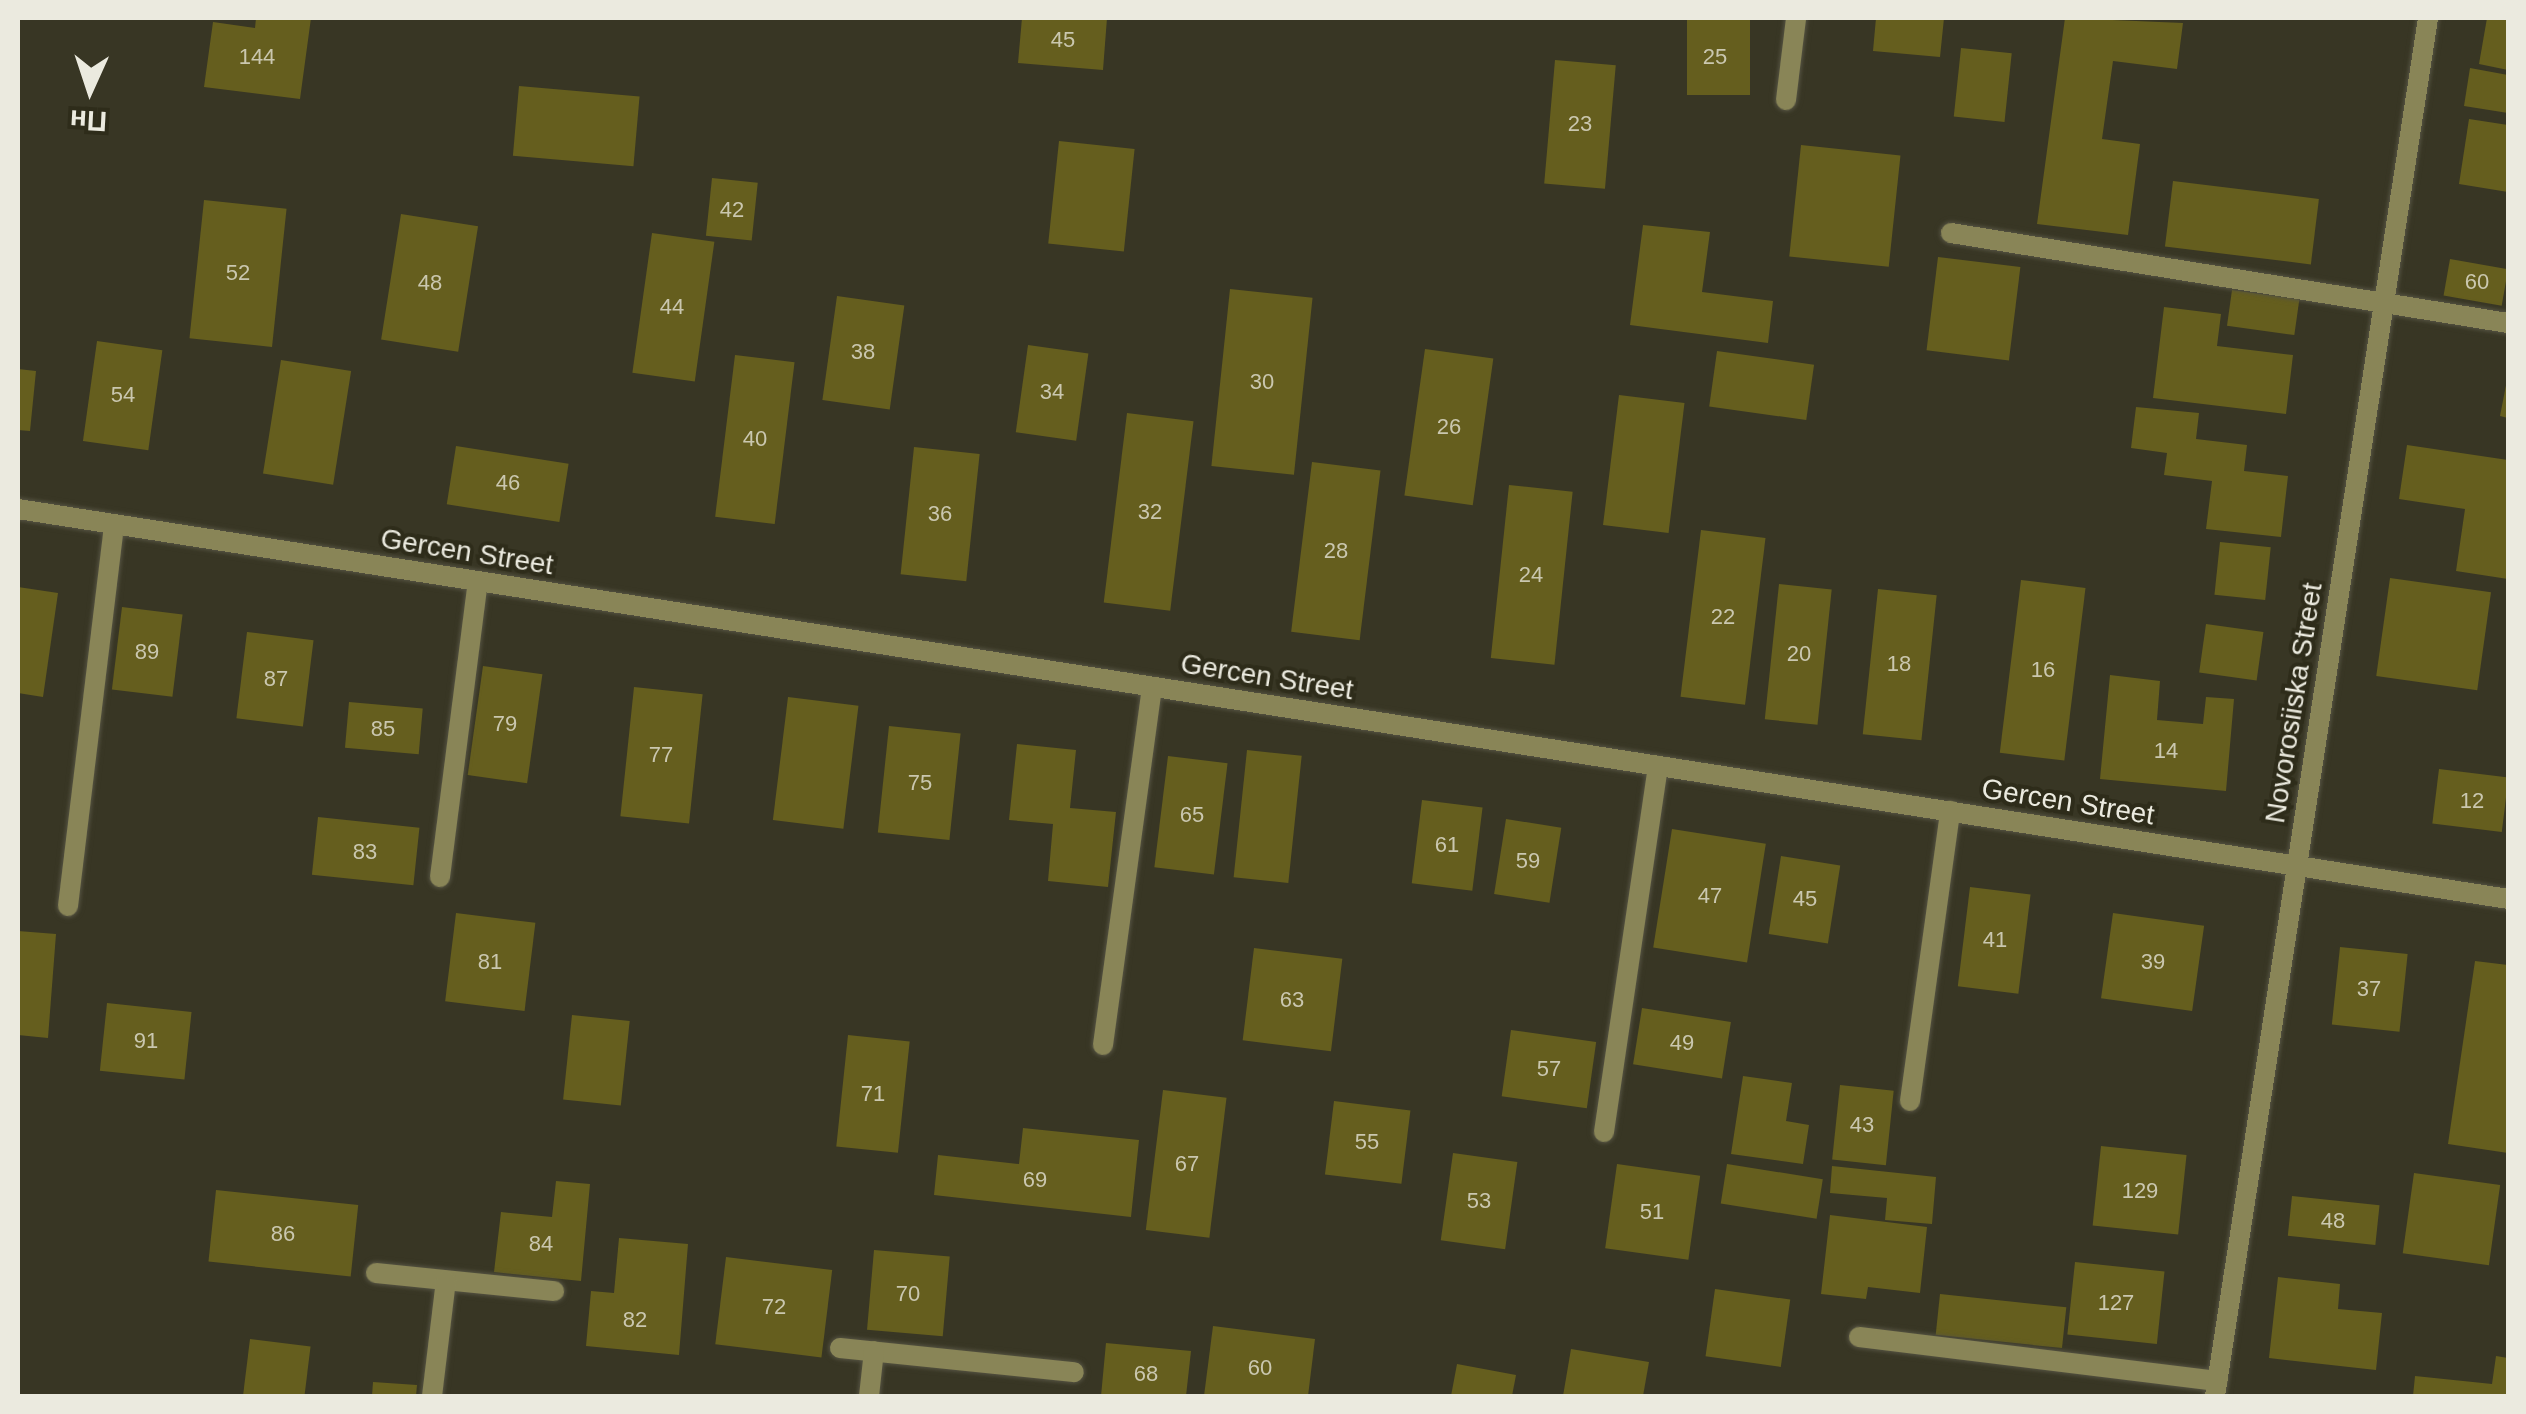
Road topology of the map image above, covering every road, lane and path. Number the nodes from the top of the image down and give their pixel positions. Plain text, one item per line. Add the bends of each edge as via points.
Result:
1 (1796, 18) edge
2 (2428, 18) edge
3 (1786, 100) dead end
4 (1951, 233) dead end
5 (2384, 301) junction
6 (2508, 323) edge
7 (18, 509) edge
8 (114, 524) junction
9 (478, 581) junction
10 (1152, 687) junction
11 (1658, 766) junction
12 (1950, 811) junction
13 (2296, 866) junction
14 (440, 877) dead end
15 (2508, 899) edge
16 (68, 906) dead end
17 (1102, 1045) dead end
18 (1910, 1101) dead end
19 (1604, 1132) dead end
20 (376, 1274) dead end
21 (446, 1280) junction
22 (554, 1291) dead end
23 (1859, 1336) dead end
24 (840, 1348) dead end
25 (874, 1351) junction
26 (1074, 1372) dead end
27 (2216, 1389) edge
28 (432, 1396) edge
29 (869, 1396) edge

1 - 3 street
2 - 5 street, Novorosiiska Street
4 - 5 street
5 - 6 street
5 - 13 street, Novorosiiska Street
7 - 8 street, Gercen Street
8 - 9 street, Gercen Street
8 - 16 street
9 - 10 street, Gercen Street
9 - 14 street
10 - 11 street, Gercen Street
10 - 17 street
11 - 12 street, Gercen Street
11 - 19 street
12 - 13 street, Gercen Street
12 - 18 street
13 - 15 street, Gercen Street
13 - 27 street, Novorosiiska Street
20 - 21 street
21 - 22 street
21 - 28 street
23 - 27 street
24 - 25 street
25 - 26 street
25 - 29 street

